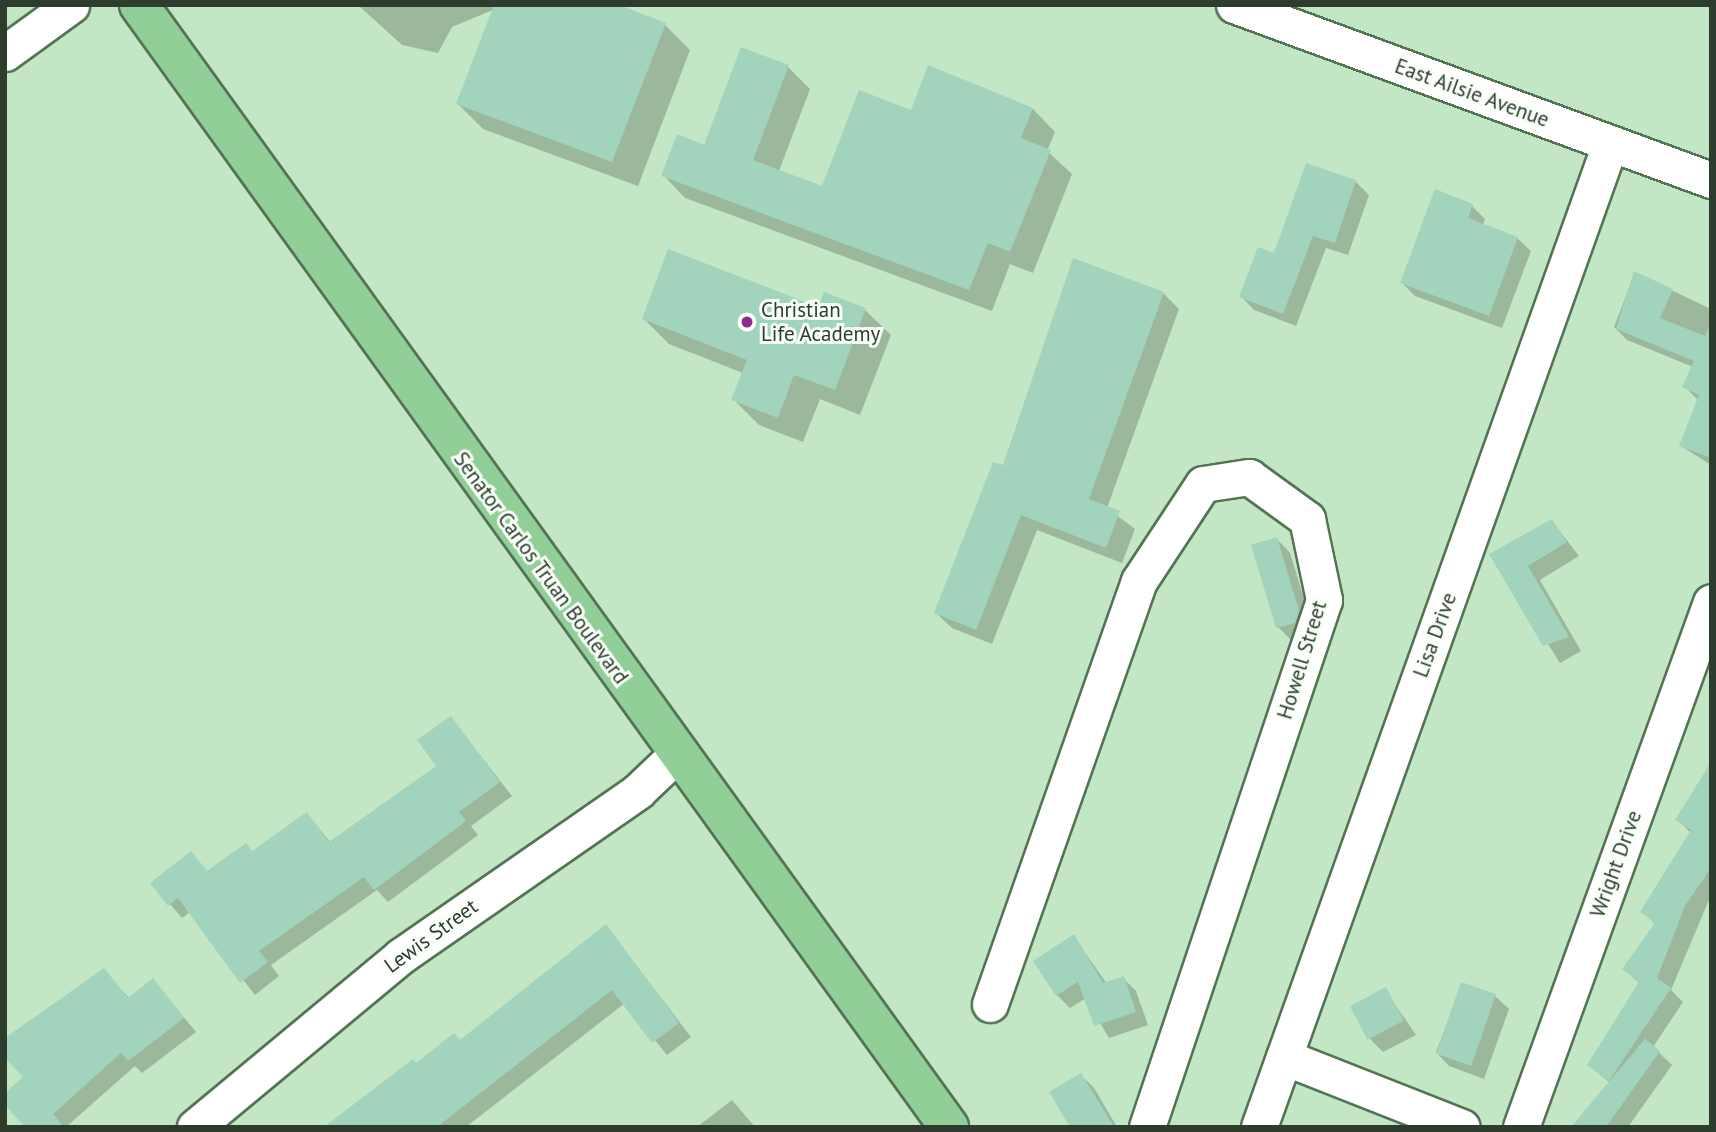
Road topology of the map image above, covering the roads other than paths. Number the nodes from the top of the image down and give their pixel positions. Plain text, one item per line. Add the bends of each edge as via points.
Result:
1 (71, 5) edge
2 (139, 5) edge
3 (1234, 5) edge
4 (5, 53) edge
5 (1610, 144) junction
6 (1711, 180) edge
7 (1711, 602) edge
8 (676, 755) junction
9 (990, 1004) dead end
10 (1284, 1057) junction
11 (195, 1127) edge
12 (949, 1127) edge
13 (1147, 1127) edge
14 (1259, 1127) edge
15 (1462, 1127) edge
16 (1521, 1127) edge

1 - 4 street
2 - 8 main road, Senator Carlos Truan Boulevard
3 - 5 street, East Ailsie Avenue
5 - 6 street, East Ailsie Avenue
5 - 10 street, Lisa Drive
7 - 16 street, Wright Drive
8 - 11 street, Lewis Street via 638,791 401,956
8 - 12 main road, Senator Carlos Truan Boulevard
9 - 13 street, Howell Street via 1139,581 1203,484 1249,477 1307,519 1324,600
10 - 14 street, Lisa Drive
10 - 15 street

